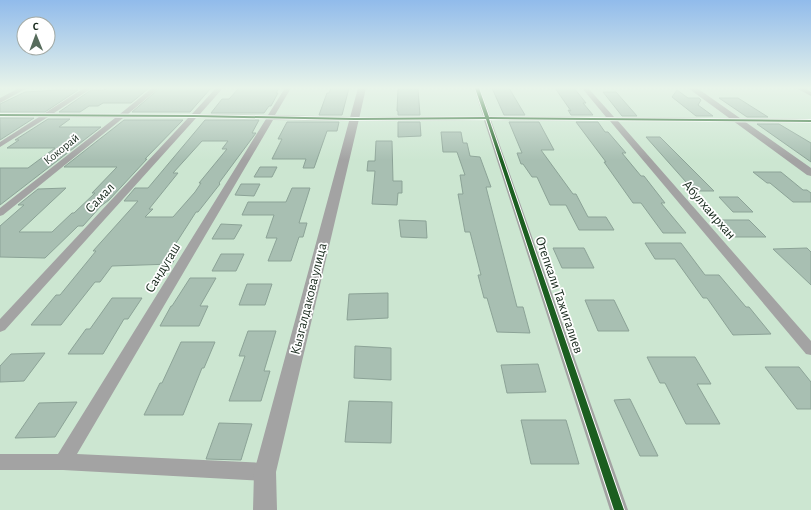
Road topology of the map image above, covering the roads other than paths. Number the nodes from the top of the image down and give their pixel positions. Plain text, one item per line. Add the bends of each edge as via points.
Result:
1 (53, 112) edge
2 (127, 112) edge
3 (198, 112) edge
4 (275, 112) edge
5 (357, 112) edge
6 (485, 112) edge
7 (605, 112) edge
8 (724, 112) edge
9 (0, 115) edge
10 (48, 115) junction
11 (122, 116) junction
12 (194, 116) junction
13 (271, 118) junction
14 (487, 118) junction
15 (355, 119) junction
16 (612, 120) junction
17 (737, 121) junction
18 (811, 121) edge
19 (0, 145) edge
20 (811, 173) edge
21 (0, 213) edge
22 (0, 327) edge
23 (811, 350) edge
24 (0, 462) edge
25 (63, 462) junction
26 (265, 472) junction
27 (265, 510) edge
28 (619, 510) edge

1 - 10 street
2 - 11 street, Кокорай
3 - 12 street, Самал
4 - 13 street, Сандугаш
5 - 15 street, Кызгалдакова улица
6 - 14 street, Отепкали Тажигалиев
7 - 16 street, Абулхаирхан
8 - 17 street
9 - 10 street
10 - 11 street
10 - 19 street
11 - 12 street
11 - 21 street, Кокорай
12 - 13 street
12 - 22 street, Самал
13 - 15 street
13 - 25 street, Сандугаш
14 - 15 street
14 - 16 street
14 - 28 street, Отепкали Тажигалиев
15 - 26 street, Кызгалдакова улица
16 - 17 street
16 - 23 street, Абулхаирхан
17 - 18 street
17 - 20 street
24 - 25 street
25 - 26 street
26 - 27 street, Кызгалдакова улица

